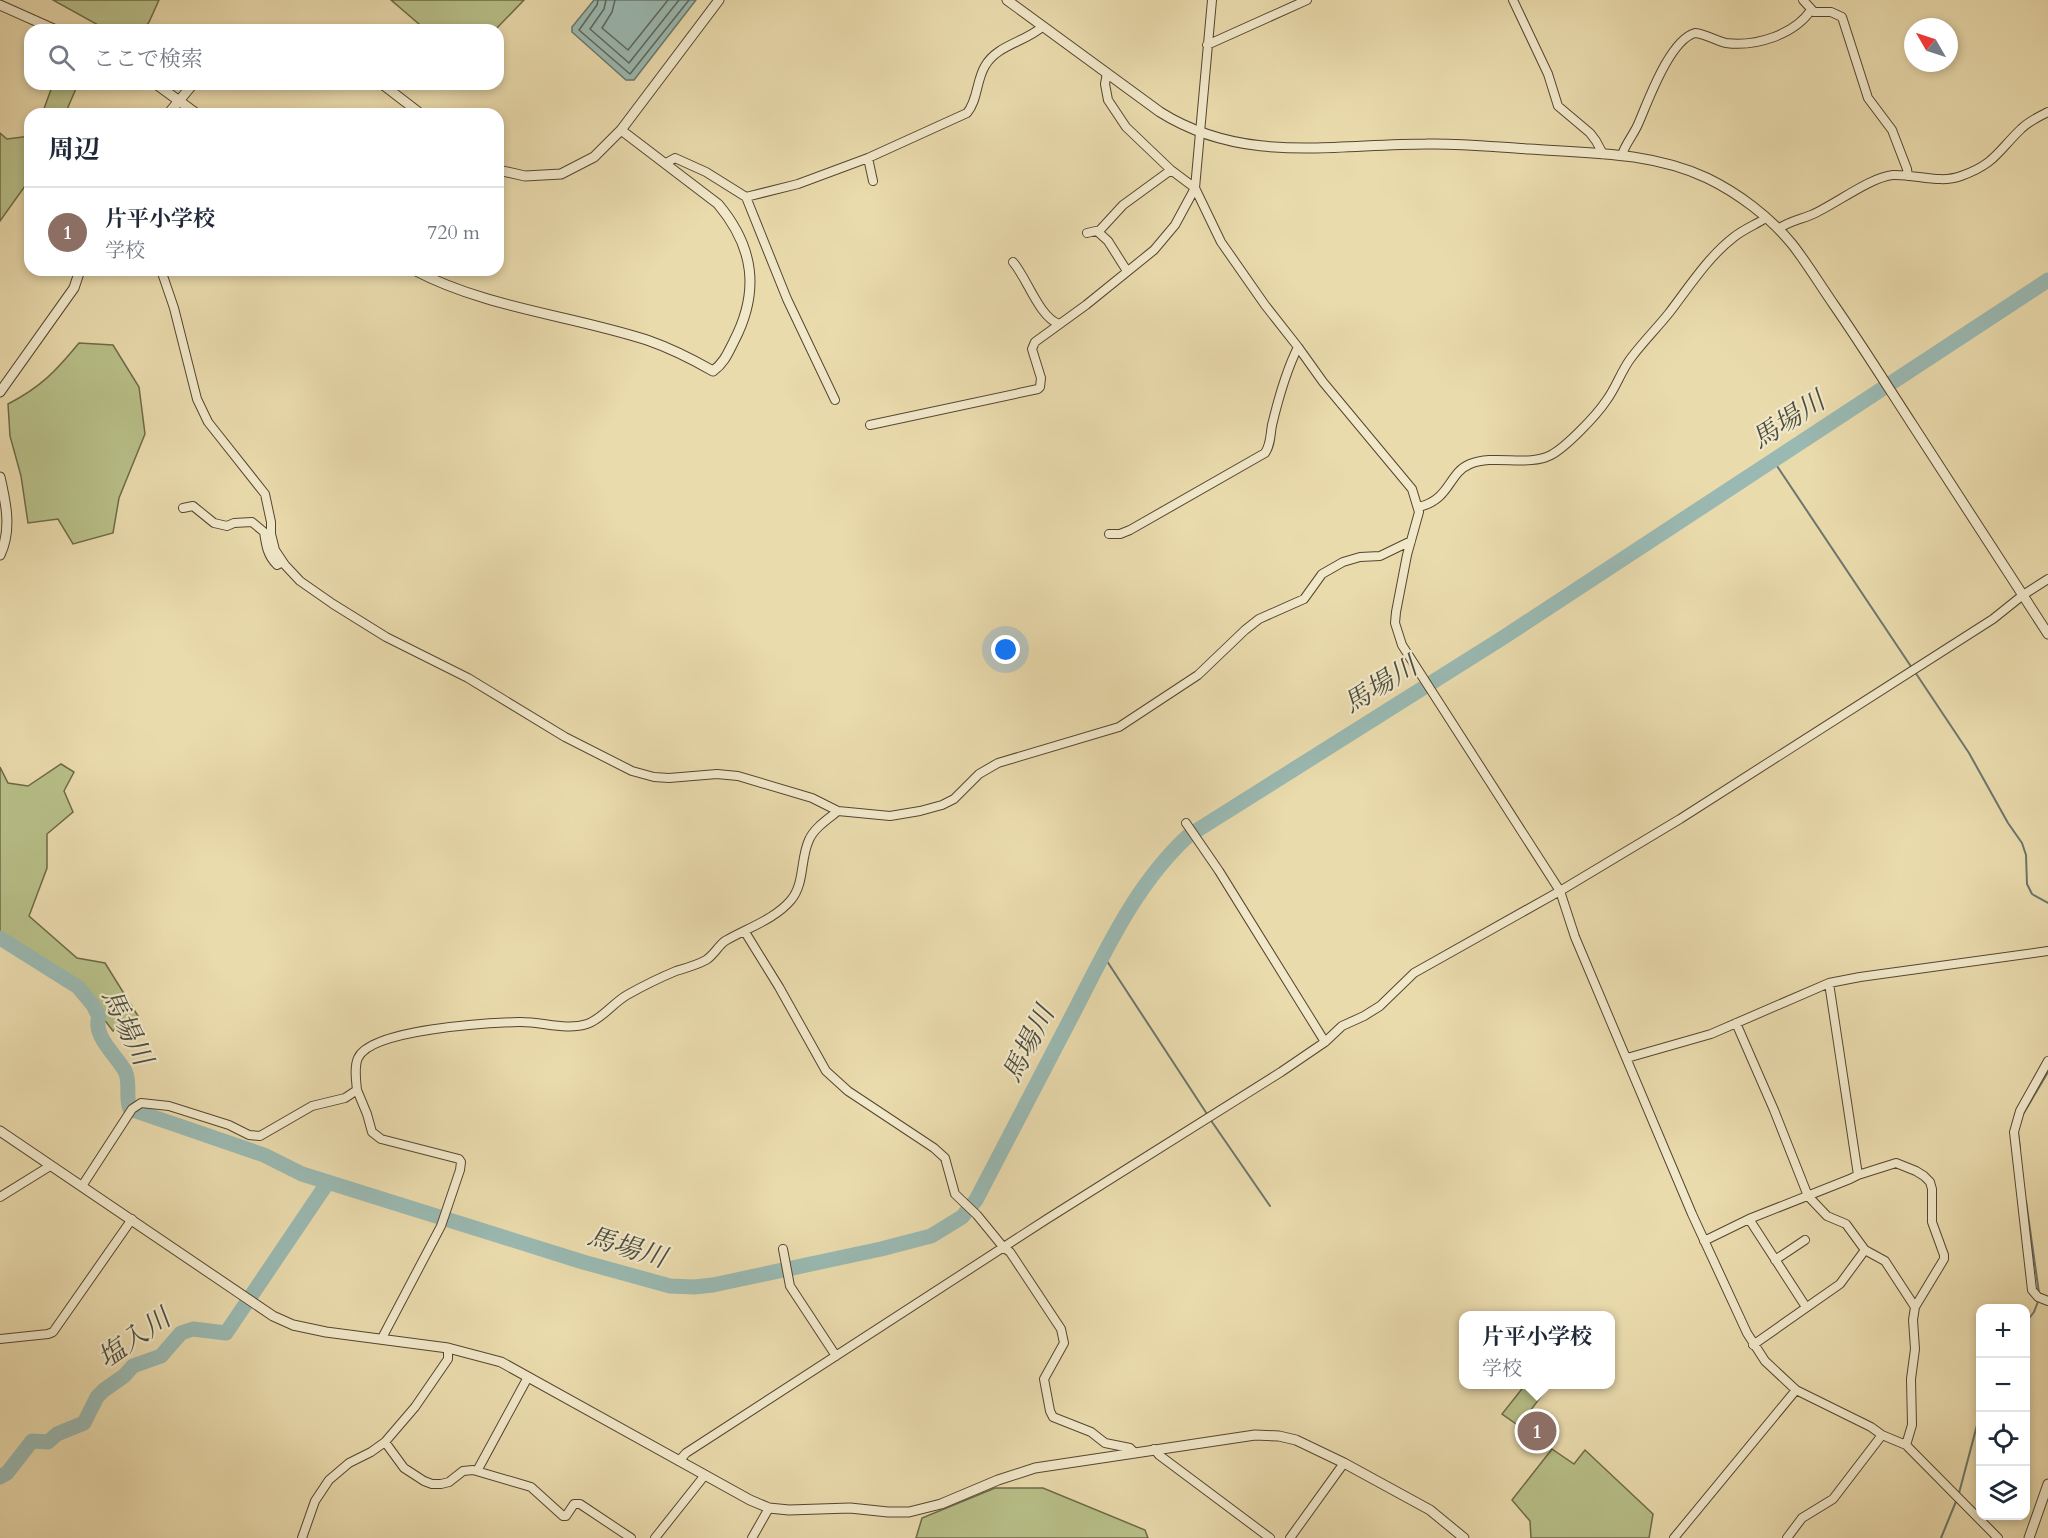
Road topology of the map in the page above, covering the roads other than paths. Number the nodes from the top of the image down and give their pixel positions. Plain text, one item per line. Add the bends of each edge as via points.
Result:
1 (719, 0) edge
2 (1007, 0) edge
3 (1212, 0) edge
4 (1307, 0) edge
5 (1513, 0) edge
6 (1803, 0) edge
7 (0, 5) edge
8 (1811, 10) junction
9 (43, 24) edge
10 (1042, 27) junction
11 (1207, 45) junction
12 (1107, 73) junction
13 (165, 90) edge
14 (187, 90) edge
15 (390, 90) edge
16 (179, 99) junction
17 (172, 108) edge
18 (190, 108) edge
19 (413, 108) edge
20 (2048, 114) edge
21 (621, 130) junction
22 (1201, 133) junction
23 (1603, 154) junction
24 (1622, 155) junction
25 (868, 158) junction
26 (666, 163) junction
27 (1171, 170) junction
28 (504, 171) edge
29 (1908, 176) junction
30 (873, 181) dead end
31 (1195, 188) junction
32 (746, 197) junction
33 (1766, 218) junction
34 (1778, 229) junction
35 (1097, 231) junction
36 (1087, 233) dead end
37 (1013, 262) dead end
38 (1127, 271) junction
39 (78, 276) edge
40 (164, 276) edge
41 (428, 276) edge
42 (1059, 324) junction
43 (1298, 347) junction
44 (0, 392) edge
45 (836, 400) dead end
46 (870, 425) dead end
47 (0, 477) edge
48 (1419, 507) junction
49 (183, 508) dead end
50 (1109, 534) dead end
51 (1411, 542) junction
52 (1, 550) edge
53 (283, 562) junction
54 (2048, 579) edge
55 (2023, 595) junction
56 (2048, 634) edge
57 (838, 811) junction
58 (1186, 824) dead end
59 (1560, 891) junction
60 (745, 932) junction
61 (2048, 951) edge
62 (1829, 983) junction
63 (1736, 1023) junction
64 (1325, 1042) junction
65 (1627, 1058) junction
66 (2048, 1061) edge
67 (357, 1090) junction
68 (0, 1131) edge
69 (50, 1166) junction
70 (1858, 1175) junction
71 (82, 1186) junction
72 (1808, 1196) junction
73 (0, 1197) edge
74 (132, 1219) junction
75 (1749, 1219) junction
76 (1805, 1240) dead end
77 (1704, 1241) junction
78 (1004, 1248) junction
79 (783, 1249) dead end
80 (1865, 1250) junction
81 (1776, 1260) junction
82 (2048, 1301) edge
83 (1806, 1307) junction
84 (1915, 1307) junction
85 (382, 1338) junction
86 (0, 1339) edge
87 (1753, 1345) junction
88 (448, 1348) junction
89 (836, 1356) junction
90 (528, 1377) junction
91 (1796, 1390) junction
92 (1882, 1435) junction
93 (385, 1442) junction
94 (1906, 1444) junction
95 (1154, 1449) junction
96 (1135, 1453) junction
97 (679, 1461) junction
98 (1344, 1463) junction
99 (477, 1471) junction
100 (705, 1475) junction
101 (2048, 1484) edge
102 (769, 1508) junction
103 (1458, 1536) edge
104 (302, 1538) edge
105 (631, 1538) edge
106 (655, 1538) edge
107 (752, 1538) edge
108 (1270, 1538) edge
109 (1290, 1538) edge
110 (1674, 1538) edge
111 (1787, 1538) edge
112 (1998, 1538) edge
113 (2029, 1538) edge

1 - 21 street
2 - 10 street
3 - 11 street
4 - 11 street
5 - 23 street via 1548,74 1558,106 1590,133
6 - 8 street
7 - 9 street
8 - 24 street via 1789,30 1768,39 1727,43 1695,33 1685,38 1652,90
8 - 29 street via 1842,17 1868,98 1892,130
10 - 12 street
10 - 25 street via 1010,44 985,64 966,113
11 - 22 street
12 - 22 street via 1167,116
12 - 27 street via 1105,84 1112,108 1132,135
13 - 16 street
14 - 16 street
15 - 19 street
16 - 17 street
16 - 18 street
20 - 29 street via 2021,129 1982,168 1958,177
21 - 26 street
21 - 28 street via 594,157 561,174 525,176
22 - 23 street via 1272,148 1436,144
22 - 31 street
23 - 24 street
24 - 33 street via 1708,178
25 - 30 street
25 - 32 street via 798,184
26 - 32 street via 675,158
26 - 41 street via 718,204 744,244 751,296 744,322 722,364 714,371 647,340 469,294
27 - 31 street
27 - 35 street via 1123,205
29 - 34 street via 1882,178
31 - 38 street via 1168,234
31 - 43 street via 1221,242
32 - 45 street via 787,299
33 - 34 street
33 - 48 street via 1733,238 1698,274 1627,363 1607,400 1558,450 1541,458 1470,464 1437,501
34 - 55 street via 1868,356
35 - 36 street
35 - 38 street
37 - 42 street via 1045,313
38 - 42 street
39 - 44 street via 74,288
40 - 53 street via 197,399 208,422 265,494 275,550
42 - 46 street via 1033,345 1032,354 1041,378 1038,389
43 - 48 street via 1408,482
43 - 50 street via 1265,453 1130,530
47 - 52 street via 8,513
48 - 51 street
49 - 53 street via 193,506 221,525 252,522 264,532 273,561 277,565
51 - 57 street via 1380,556 1343,562 1322,574 1304,599 1259,619 1198,675 1119,727 998,763 979,774 954,799 931,808 890,816
51 - 59 street via 1395,623 1402,645
53 - 57 street via 300,581 365,625 468,678 624,768 660,777 738,776 812,798
54 - 55 street
55 - 56 street
55 - 59 street via 1914,670
57 - 60 street via 808,840 798,891 792,899
58 - 64 street
59 - 64 street via 1414,973 1380,1006 1348,1022
59 - 65 street via 1575,938
60 - 67 street via 725,941 701,963 628,994 587,1024 520,1022 433,1029 392,1037 358,1056
60 - 78 street via 826,1071 848,1092 940,1153 946,1161 952,1188
61 - 62 street
62 - 63 street
62 - 70 street
63 - 65 street via 1712,1034
63 - 72 street
64 - 78 street
65 - 77 street
66 - 82 street via 2020,1112 2014,1132 2032,1290
67 - 71 street via 345,1098 312,1106 260,1136 169,1106 141,1103 132,1109
67 - 85 street via 377,1137 461,1162 441,1226
68 - 69 street
69 - 71 street
69 - 73 street
70 - 72 street
70 - 84 street via 1896,1163 1930,1182 1932,1222 1944,1259
71 - 74 street
72 - 75 street
72 - 80 street via 1827,1216 1848,1226
74 - 85 street via 273,1316 326,1332
74 - 86 street via 53,1332
75 - 77 street
75 - 81 street
76 - 81 street
77 - 87 street
78 - 89 street
78 - 96 street via 1063,1335 1064,1343 1044,1379 1053,1417
79 - 89 street via 790,1286
80 - 83 street via 1840,1284
80 - 84 street via 1885,1261
81 - 83 street
83 - 87 street
84 - 94 street via 1912,1425
85 - 88 street
87 - 91 street
88 - 90 street via 501,1362
88 - 93 street via 448,1359
89 - 97 street
90 - 97 street
90 - 99 street
91 - 92 street
91 - 110 street
92 - 94 street
92 - 111 street via 1833,1499 1802,1518
93 - 99 street via 408,1471 432,1484 448,1482 468,1470
93 - 104 street via 329,1480 315,1501
94 - 112 street
95 - 96 street
95 - 98 street via 1255,1435 1279,1436
95 - 108 street
96 - 102 street via 1035,1468 909,1512
97 - 100 street
98 - 103 street via 1430,1510
98 - 109 street
99 - 105 street via 531,1487 563,1516 574,1504 580,1504
100 - 102 street
100 - 106 street
101 - 113 street
102 - 107 street

